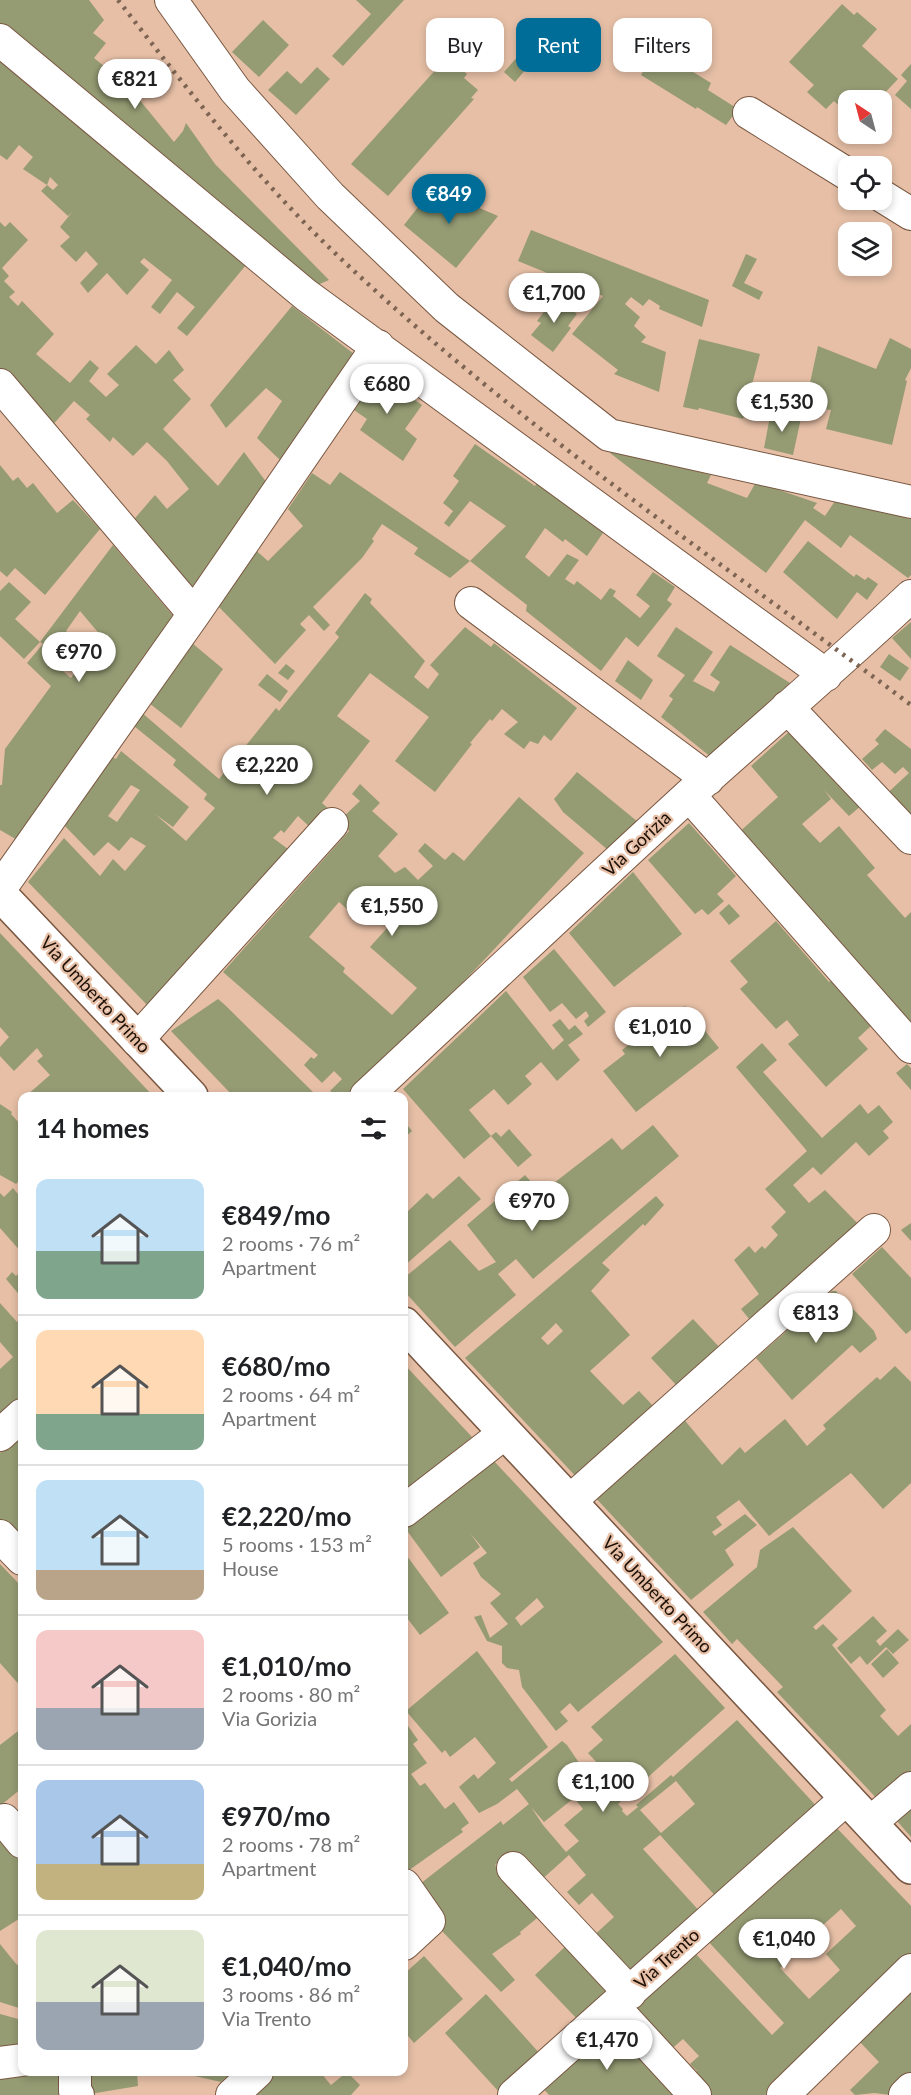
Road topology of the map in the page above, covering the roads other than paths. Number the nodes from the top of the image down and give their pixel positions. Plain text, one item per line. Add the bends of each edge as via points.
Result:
1 (171, 0) edge
2 (0, 40) edge
3 (749, 113) dead end
4 (838, 168) edge
5 (892, 202) edge
6 (911, 214) edge
7 (378, 346) junction
8 (0, 385) edge
9 (911, 502) edge
10 (911, 596) edge
11 (471, 603) dead end
12 (194, 614) junction
13 (826, 675) junction
14 (787, 707) junction
15 (698, 787) junction
16 (332, 824) dead end
17 (911, 838) edge
18 (0, 889) edge
19 (0, 894) edge
20 (138, 1040) junction
21 (911, 1047) edge
22 (187, 1092) edge
23 (370, 1092) edge
24 (874, 1230) dead end
25 (408, 1328) edge
26 (18, 1419) edge
27 (505, 1433) junction
28 (0, 1436) edge
29 (570, 1501) junction
30 (408, 1508) edge
31 (0, 1536) edge
32 (18, 1554) edge
33 (911, 1788) edge
34 (847, 1798) junction
35 (870, 1823) junction
36 (911, 1867) edge
37 (513, 1868) dead end
38 (408, 1891) edge
39 (408, 1940) edge
40 (911, 1970) edge
41 (622, 2000) junction
42 (18, 2061) edge
43 (0, 2063) edge
44 (75, 2076) edge
45 (253, 2076) edge
46 (911, 2089) edge
47 (78, 2095) edge
48 (232, 2095) edge
49 (514, 2095) edge
50 (695, 2095) edge
51 (783, 2095) edge
52 (905, 2095) edge

1 - 9 street via 235,90 330,196 447,308 609,435
2 - 7 street via 306,295
3 - 4 street
5 - 6 street
7 - 12 street
7 - 13 street
8 - 12 street
10 - 13 street, Via Gorizia
11 - 15 street
12 - 18 street
13 - 14 street, Via Gorizia
14 - 15 street, Via Gorizia
14 - 17 street
15 - 21 street
15 - 23 street, Via Gorizia
16 - 20 street
19 - 20 street, Via Umberto Primo
20 - 22 street, Via Umberto Primo
24 - 29 street
25 - 27 street, Via Umberto Primo
26 - 28 street
27 - 29 street, Via Umberto Primo
27 - 30 street
29 - 34 street, Via Umberto Primo
31 - 32 street
33 - 35 street
34 - 35 street, Via Umberto Primo
34 - 41 street, Via Trento
35 - 36 street, Via Umberto Primo
37 - 41 street
38 - 39 street via 429,1921
40 - 51 street
41 - 49 street, Via Trento
41 - 50 street
42 - 43 street
44 - 47 street
45 - 48 street
46 - 52 street

